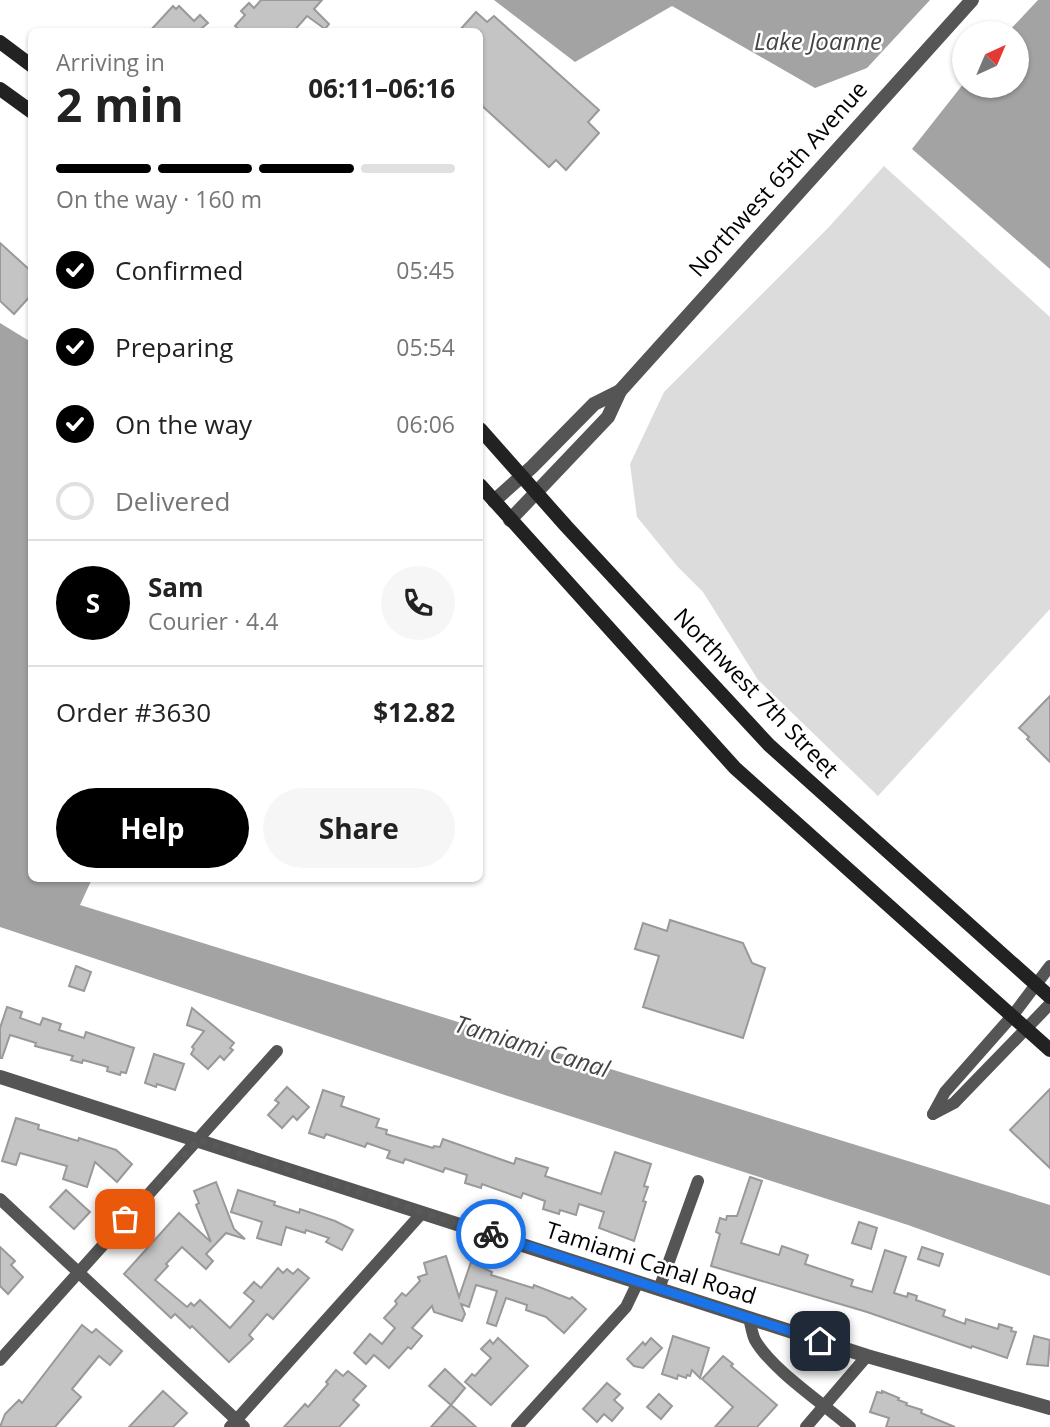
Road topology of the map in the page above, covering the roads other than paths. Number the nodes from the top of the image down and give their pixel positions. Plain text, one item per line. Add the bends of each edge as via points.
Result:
1 (972, 0) edge
2 (0, 41) edge
3 (28, 63) edge
4 (0, 89) edge
5 (28, 109) edge
6 (620, 391) junction
7 (483, 432) edge
8 (521, 476) junction
9 (483, 488) edge
10 (536, 494) junction
11 (494, 501) junction
12 (510, 520) junction
13 (1050, 965) edge
14 (1035, 984) junction
15 (1050, 997) edge
16 (1050, 1004) edge
17 (1013, 1015) junction
18 (1026, 1027) junction
19 (1050, 1050) edge
20 (277, 1051) dead end
21 (0, 1077) edge
22 (198, 1140) junction
23 (698, 1181) dead end
24 (0, 1199) edge
25 (422, 1213) junction
26 (79, 1272) junction
27 (638, 1282) junction
28 (659, 1289) junction
29 (749, 1318) junction
30 (867, 1356) junction
31 (0, 1360) edge
32 (824, 1406) junction
33 (1050, 1408) edge
34 (237, 1425) edge
35 (517, 1427) edge
36 (806, 1427) edge
37 (850, 1427) edge

1 - 6 street, Northwest 65th Avenue
2 - 3 main road
4 - 5 main road
6 - 8 street, Northwest 65th Avenue via 594,404
6 - 10 street, Northwest 65th Avenue via 608,417
7 - 8 main road, Northwest 7th Street
8 - 10 main road, Northwest 7th Street
8 - 11 street, Northwest 65th Avenue
9 - 11 main road
10 - 12 street, Northwest 65th Avenue
10 - 14 main road, Northwest 7th Street via 769,745
11 - 12 main road
12 - 17 main road via 735,768
13 - 14 street
14 - 15 main road, Northwest 7th Street
14 - 17 street
16 - 18 street
17 - 18 main road
17 - 18 street via 960,1073 933,1114 954,1103
18 - 19 main road
20 - 22 street
21 - 22 street, Tamiami Canal Road
22 - 25 street, Tamiami Canal Road
22 - 26 street
23 - 28 street
24 - 26 street
25 - 27 street, Tamiami Canal Road
25 - 34 street
26 - 31 street
26 - 34 street
27 - 28 street, Tamiami Canal Road
27 - 35 street via 626,1307
28 - 29 street, Tamiami Canal Road
29 - 30 street, Tamiami Canal Road
29 - 32 street via 762,1349
30 - 32 street
30 - 33 street, Tamiami Canal Road
32 - 36 street
32 - 37 street

